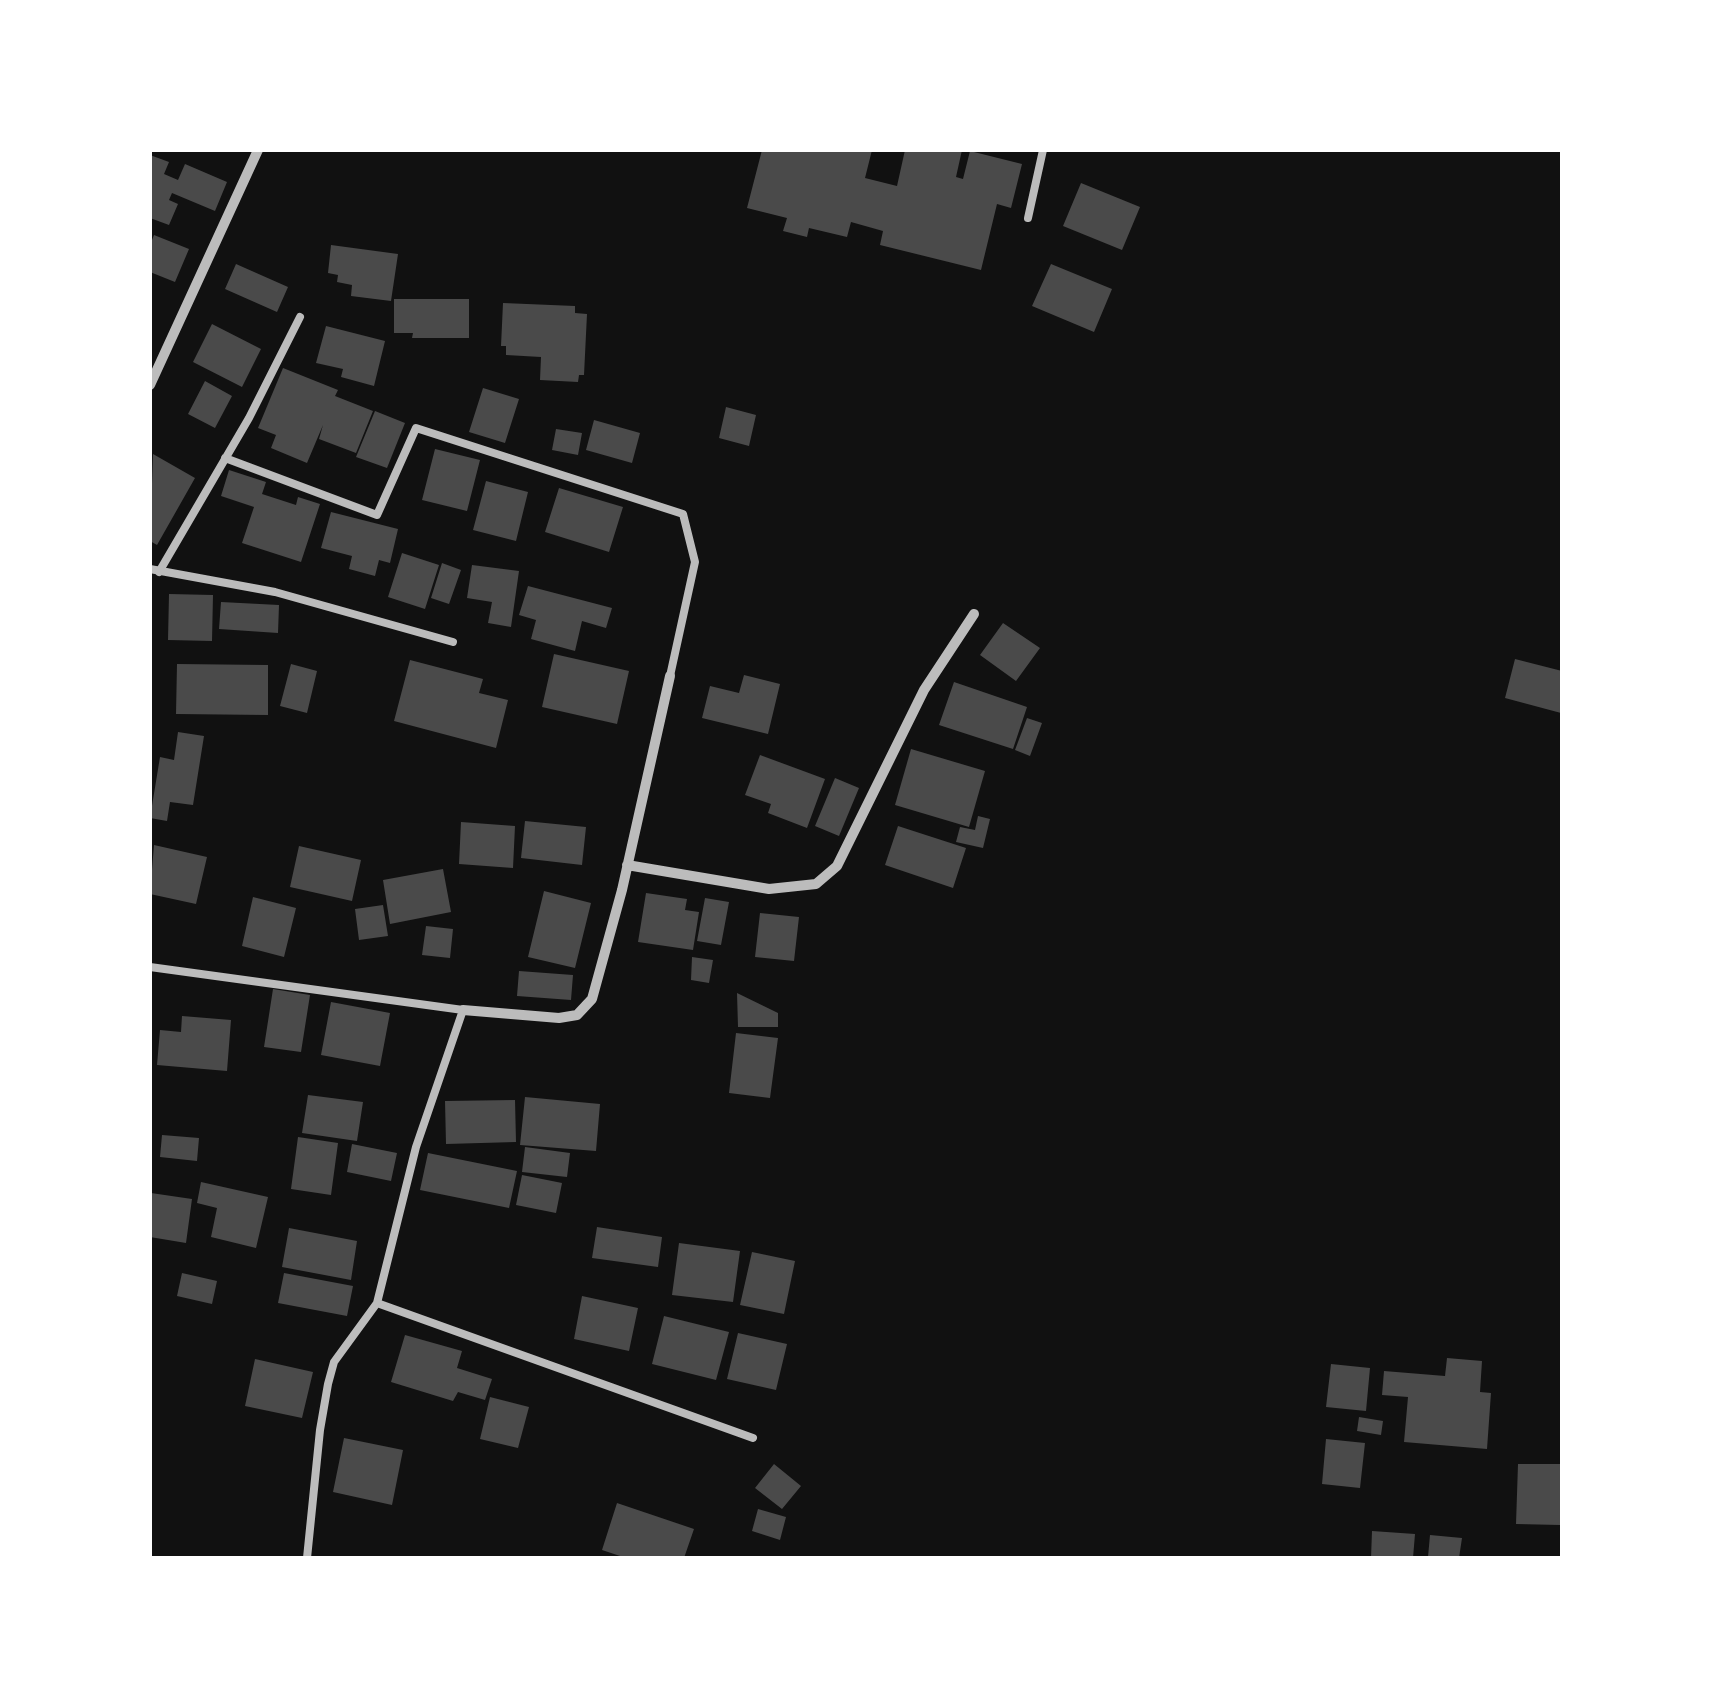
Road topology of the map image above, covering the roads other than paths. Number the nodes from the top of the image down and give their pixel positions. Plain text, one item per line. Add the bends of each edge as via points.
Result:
1 (258, 150) edge
2 (1043, 150) edge
3 (1028, 218) dead end
4 (300, 317) dead end
5 (150, 385) edge
6 (226, 458) junction
7 (154, 570) edge
8 (974, 614) dead end
9 (453, 642) dead end
10 (670, 676) joint
11 (627, 865) junction
12 (150, 966) edge
13 (463, 1010) junction
14 (377, 1303) junction
15 (753, 1438) dead end
16 (307, 1558) edge

1 - 5 street
2 - 3 lane
4 - 6 lane
6 - 7 lane
6 - 10 lane via 377,515 416,428 682,514 694,562
7 - 9 lane via 275,592
8 - 11 street via 924,690 837,866 816,884 769,888
10 - 11 street
11 - 13 street via 592,999 577,1015
12 - 13 lane
13 - 14 lane via 416,1147
14 - 15 lane
14 - 16 lane via 334,1362

